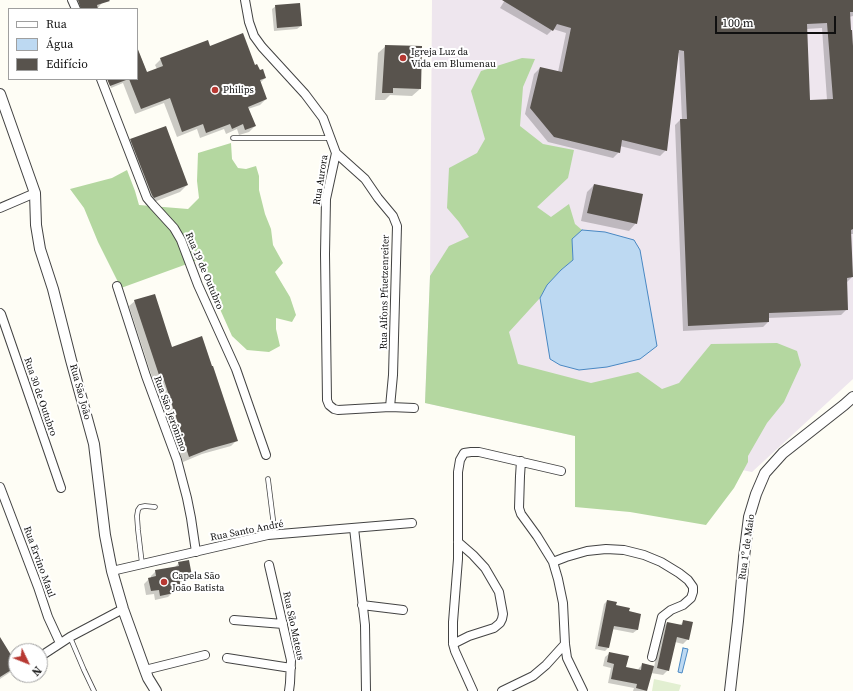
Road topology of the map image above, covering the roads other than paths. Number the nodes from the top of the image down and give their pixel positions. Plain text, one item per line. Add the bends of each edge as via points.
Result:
1 (245, 0) edge
2 (101, 80) edge
3 (0, 94) edge
4 (233, 138) dead end
5 (331, 138) junction
6 (336, 153) junction
7 (35, 192) junction
8 (0, 208) edge
9 (117, 286) dead end
10 (0, 313) edge
11 (853, 396) edge
12 (390, 407) junction
13 (414, 408) dead end
14 (266, 455) dead end
15 (521, 461) junction
16 (561, 471) dead end
17 (268, 479) dead end
18 (0, 488) edge
19 (61, 488) dead end
20 (155, 507) dead end
21 (412, 523) dead end
22 (354, 528) junction
23 (275, 535) junction
24 (458, 542) junction
25 (196, 552) junction
26 (553, 562) junction
27 (142, 564) junction
28 (269, 565) dead end
29 (112, 571) junction
30 (362, 605) junction
31 (123, 609) junction
32 (403, 610) dead end
33 (234, 620) dead end
34 (283, 624) junction
35 (70, 637) junction
36 (60, 643) junction
37 (453, 644) junction
38 (565, 644) junction
39 (48, 652) edge
40 (205, 655) dead end
41 (652, 657) dead end
42 (227, 658) dead end
43 (291, 668) junction
44 (145, 670) junction
45 (731, 690) edge
46 (94, 691) edge
47 (156, 691) edge
48 (289, 691) edge
49 (366, 691) edge
50 (473, 691) edge
51 (502, 691) edge
52 (583, 691) edge

1 - 5 street, Rua Aurora via 254,36 305,94 323,118
2 - 14 street, Rua 19 de Outubro via 147,198 174,228 181,240 198,285 236,369
3 - 7 street, Rua São João
4 - 5 lane
5 - 6 street, Rua Aurora
6 - 12 street, Rua Alfons Pfuetzenreiter via 364,179 393,216 397,226
6 - 12 street, Rua Aurora via 326,199 327,400 330,406 338,410
7 - 8 street
7 - 29 street, Rua São João via 40,249 94,444
9 - 25 street, Rua São Jerônimo via 177,460 187,498
10 - 19 street, Rua 30 de Outubro
11 - 45 street, Rua 1º de Maio via 783,453 765,473 756,494 749,517
12 - 13 street
15 - 16 street
15 - 24 street via 479,452 464,453 458,472
15 - 26 street via 519,508
17 - 23 lane
18 - 36 street, Rua Ervino Maul
20 - 27 lane via 144,506 138,510
21 - 22 street, Rua Santo André
22 - 23 street, Rua Santo André
22 - 30 street
23 - 25 street, Rua Santo André
24 - 37 street
24 - 37 street via 485,568 499,592 503,614 502,620 494,628
25 - 27 street, Rua Santo André
26 - 38 street via 564,603
26 - 41 street via 587,551 624,550 644,554 688,580 693,587 691,598 662,616
27 - 29 street, Rua Santo André
28 - 34 street, Rua São Mateus
29 - 31 street, Rua São João
30 - 32 street
30 - 49 street via 365,625
31 - 35 street
31 - 44 street, Rua São João
33 - 34 street
34 - 43 street, Rua São Mateus
35 - 36 street
35 - 46 lane
36 - 39 street
37 - 50 street
38 - 51 street via 533,676
38 - 52 street via 567,658
40 - 44 street
42 - 43 street
43 - 48 street, Rua São Mateus
44 - 47 street, Rua São João

